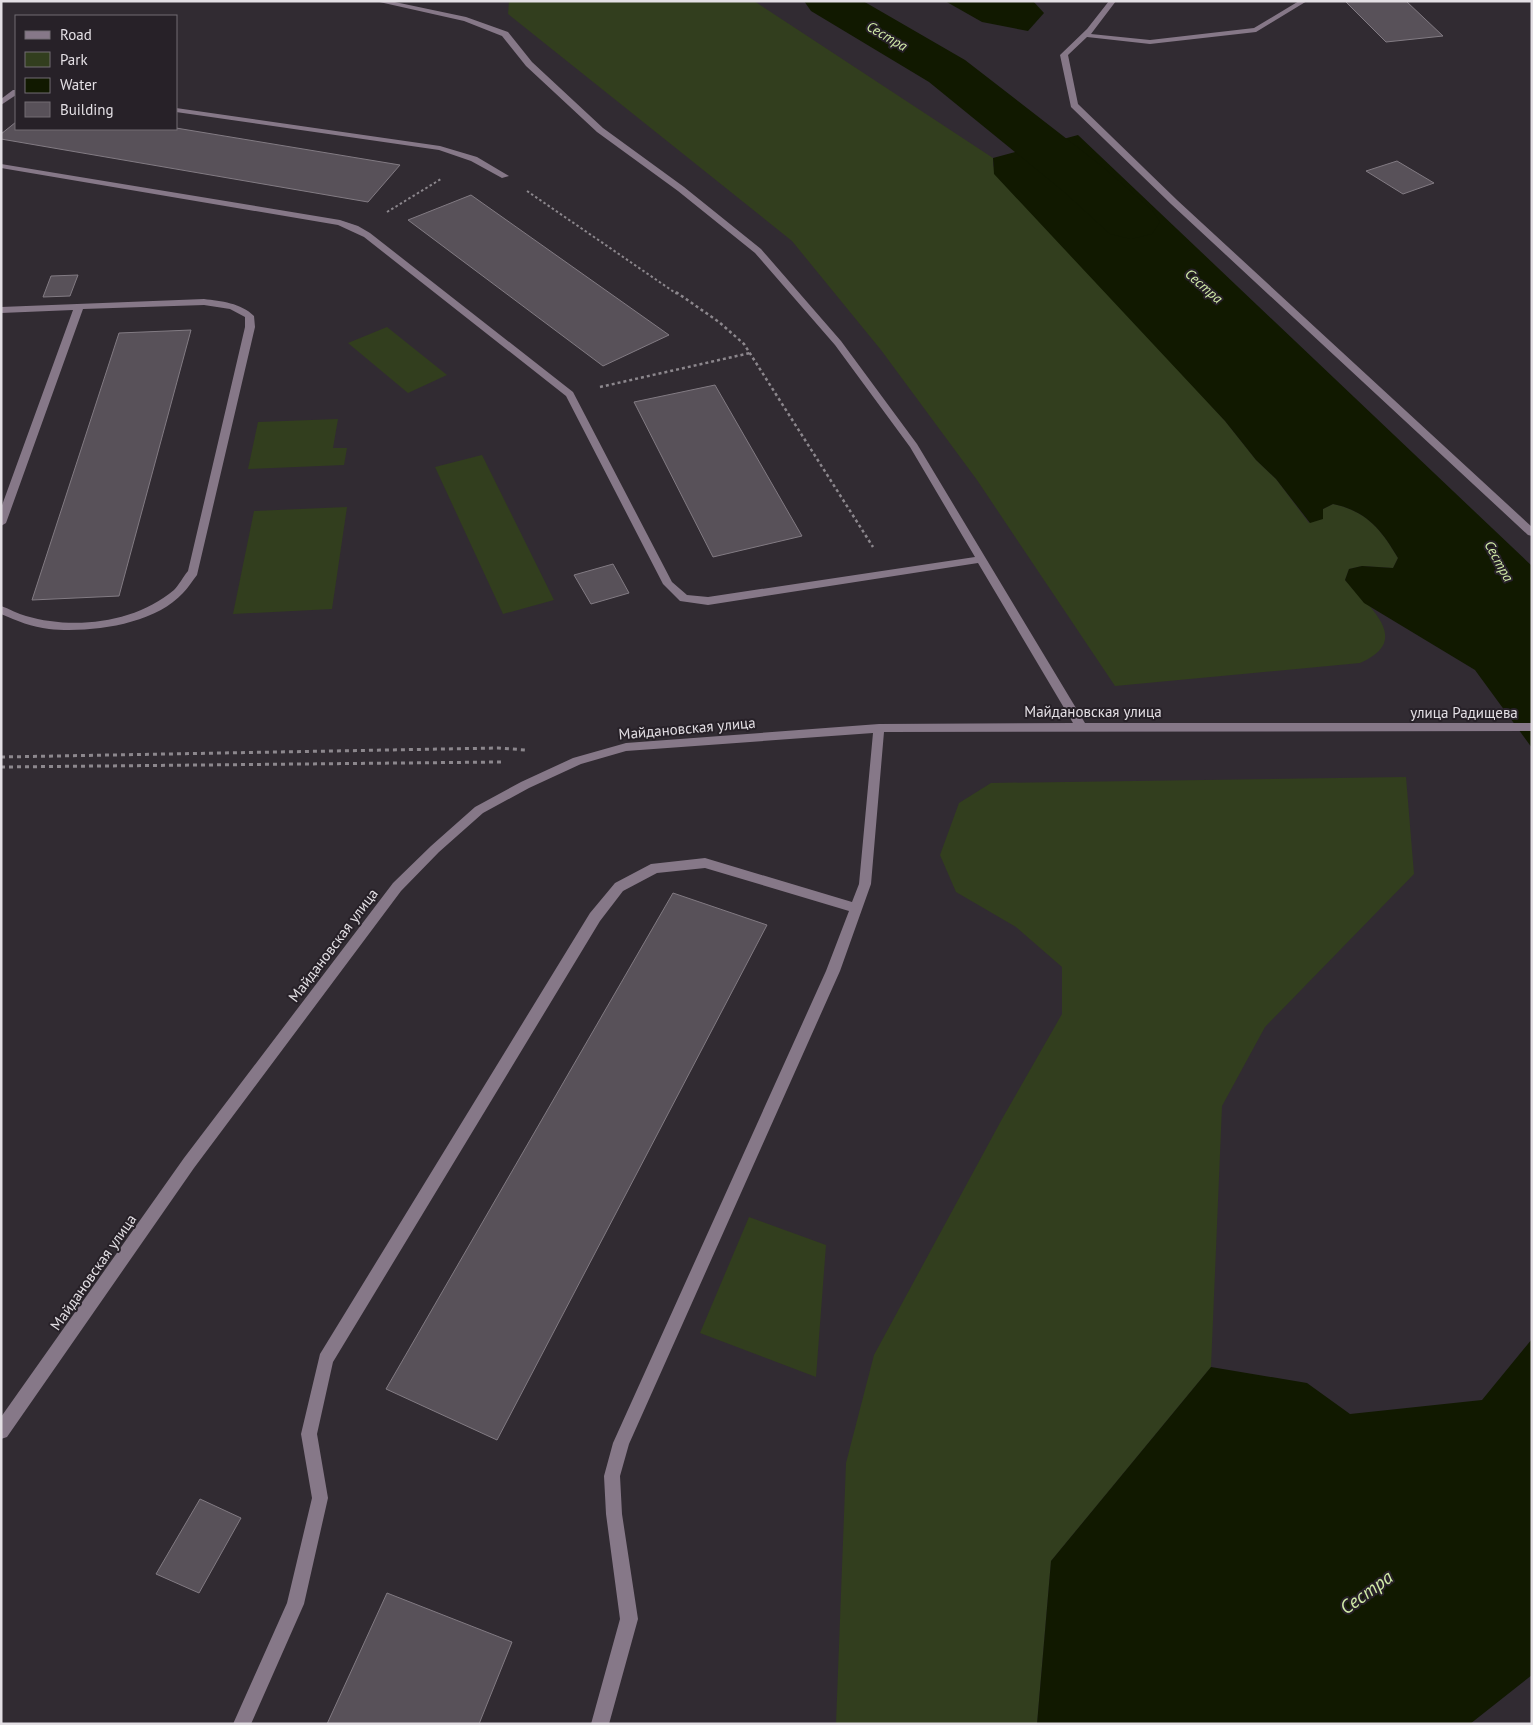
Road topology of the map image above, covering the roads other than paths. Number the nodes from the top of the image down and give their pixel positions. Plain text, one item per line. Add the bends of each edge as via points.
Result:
1 (378, 1) edge
2 (1113, 1) edge
3 (1304, 1) edge
4 (1085, 35) junction
5 (15, 93) edge
6 (1, 103) edge
7 (178, 110) edge
8 (1, 166) edge
9 (505, 176) road end
10 (79, 307) junction
11 (1, 310) edge
12 (1, 523) edge
13 (1532, 533) edge
14 (982, 559) junction
15 (1, 610) edge
16 (1396, 727) joint
17 (1532, 727) edge
18 (879, 728) junction
19 (1082, 728) junction
20 (856, 908) junction
21 (1, 1431) edge
22 (242, 1724) edge
23 (600, 1724) edge

1 - 14 street via 466,19 505,34 528,64 600,130 758,251 838,343 914,446
2 - 4 street
3 - 4 street via 1256,30 1150,42
4 - 13 street via 1064,55 1074,105 1174,202
5 - 6 street
7 - 9 street via 440,148 474,159
8 - 14 street via 340,223 358,230 570,394 668,584 684,598 708,601
10 - 11 street
10 - 12 street
10 - 15 street via 204,302 225,304 249,316 250,327 193,572 187,585 150,610 102,624 54,627 14,617
14 - 19 street
16 - 17 street, улица Радищева
16 - 19 street, Майдановская улица
18 - 19 street, Майдановская улица
18 - 20 street via 865,884
18 - 21 street, Майдановская улица via 626,747 577,761 479,810 397,887 189,1163
20 - 22 street via 706,864 655,868 619,887 595,917 326,1359 309,1434 320,1498 295,1604
20 - 23 street via 833,971 621,1443 612,1476 629,1619

